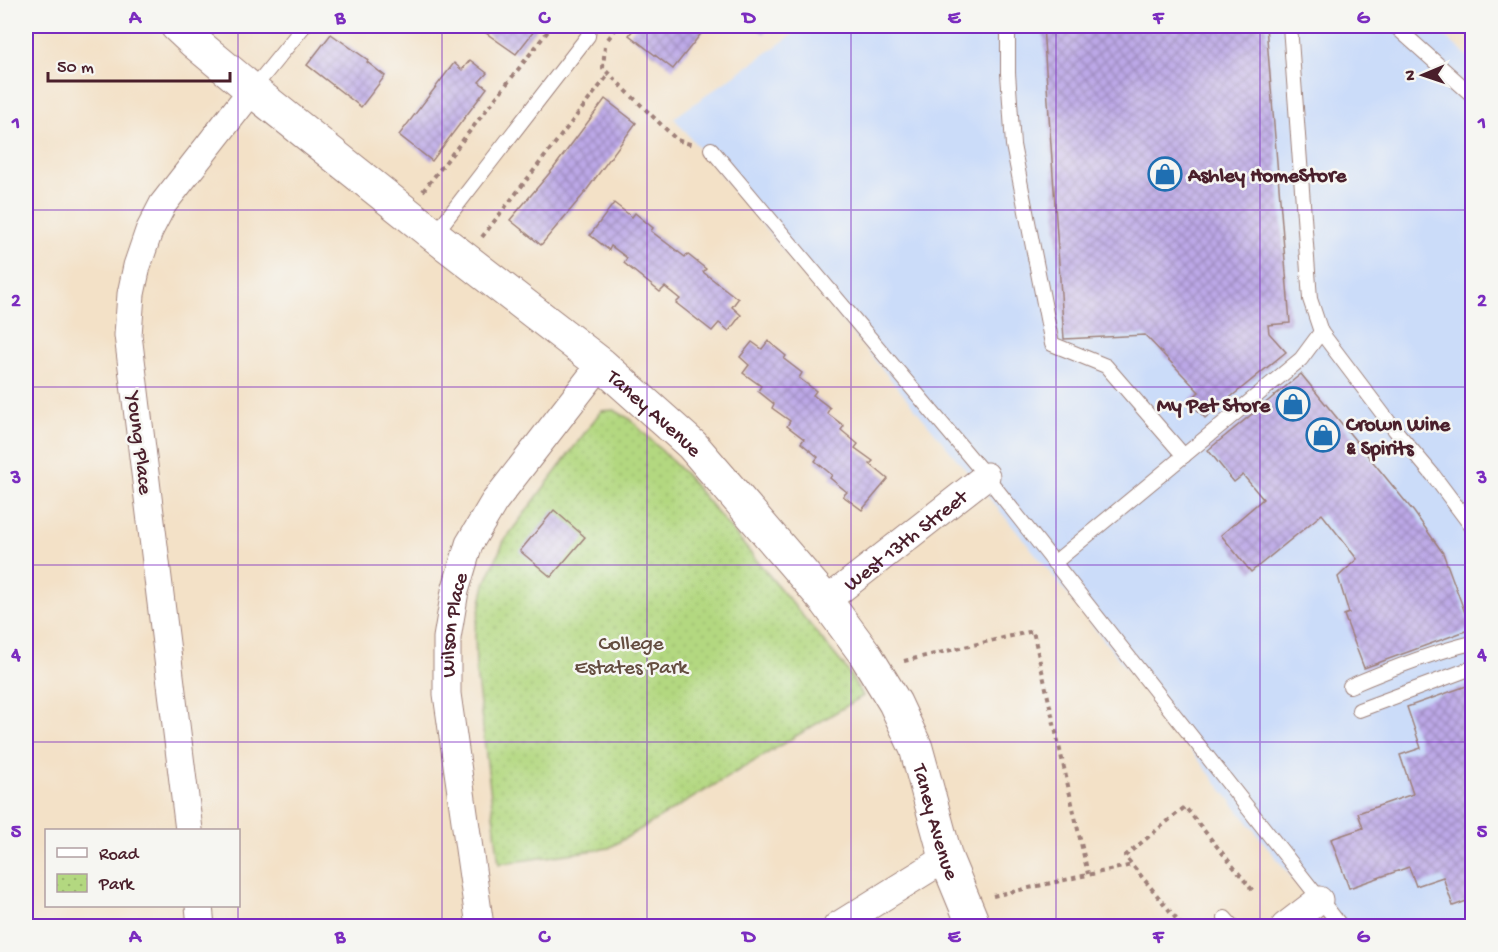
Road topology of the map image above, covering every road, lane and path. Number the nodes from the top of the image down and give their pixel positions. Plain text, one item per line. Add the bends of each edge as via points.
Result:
1 (177, 26) edge
2 (304, 26) edge
3 (552, 26) edge
4 (589, 26) edge
5 (618, 26) edge
6 (1008, 26) edge
7 (1290, 26) edge
8 (1395, 26) edge
9 (609, 74) junction
10 (252, 90) junction
11 (1473, 95) edge
12 (711, 149) joint
13 (423, 191) dead end
14 (434, 235) junction
15 (482, 237) dead end
16 (1321, 332) junction
17 (601, 364) junction
18 (1184, 456) junction
19 (986, 476) junction
20 (1473, 527) edge
21 (1054, 563) junction
22 (826, 601) junction
23 (1473, 643) edge
24 (904, 661) dead end
25 (1473, 668) edge
26 (1350, 686) dead end
27 (1359, 710) dead end
28 (189, 829) edge
29 (946, 858) junction
30 (1132, 865) junction
31 (1088, 874) junction
32 (26, 880) edge
33 (1254, 892) dead end
34 (993, 896) dead end
35 (1319, 900) junction
36 (198, 907) edge
37 (31, 927) edge
38 (201, 927) edge
39 (480, 927) edge
40 (837, 927) edge
41 (974, 927) edge
42 (1182, 927) edge
43 (1285, 927) edge
44 (1341, 927) edge

1 - 10 street, Taney Avenue
2 - 10 lane
3 - 13 path
4 - 14 lane via 588,36
5 - 9 path via 605,42 603,68
6 - 18 lane via 1013,145 1052,344 1106,366
7 - 16 lane via 1310,299
8 - 11 lane
9 - 12 path via 677,140
9 - 15 path
10 - 14 street, Taney Avenue
10 - 28 street, Young Place via 163,204 149,231 131,294 128,335
12 - 19 lane
14 - 17 street, Taney Avenue
16 - 18 lane via 1301,359
16 - 20 lane
17 - 22 street, Taney Avenue via 692,445
17 - 39 street, Wilson Place via 494,502 469,544 455,591 447,638 447,694
18 - 21 lane
19 - 21 lane
19 - 22 street, West 13th Street
21 - 35 lane
22 - 29 street, Taney Avenue via 895,703 916,748
23 - 26 lane
24 - 31 path via 1033,631
25 - 27 lane
29 - 40 street
29 - 41 street, Taney Avenue
30 - 31 path
30 - 33 path via 1125,856 1185,807
30 - 42 path
31 - 34 path
32 - 37 path
35 - 43 street
35 - 44 lane
36 - 38 street

